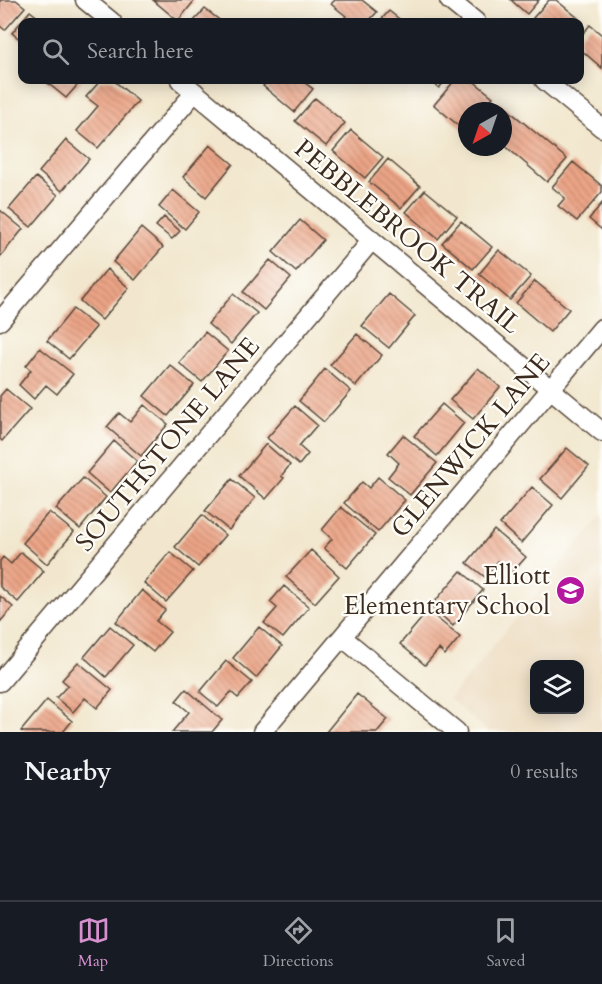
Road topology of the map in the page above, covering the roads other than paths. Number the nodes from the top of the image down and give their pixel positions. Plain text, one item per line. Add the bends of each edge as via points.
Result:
1 (86, 0) edge
2 (449, 0) edge
3 (107, 18) edge
4 (471, 18) edge
5 (185, 84) edge
6 (549, 84) edge
7 (195, 92) junction
8 (602, 128) edge
9 (372, 240) junction
10 (0, 321) edge
11 (602, 328) edge
12 (550, 389) junction
13 (602, 432) edge
14 (342, 637) junction
15 (0, 682) edge
16 (262, 732) edge
17 (457, 732) edge

1 - 3 street
2 - 4 street
5 - 7 street, PEBBLEBROOK TRAIL
6 - 8 street
7 - 9 street, PEBBLEBROOK TRAIL
7 - 10 street
9 - 12 street, PEBBLEBROOK TRAIL
9 - 15 street, SOUTHSTONE LANE
11 - 12 street, GLENWICK LANE
12 - 13 street, PEBBLEBROOK TRAIL
12 - 14 street, GLENWICK LANE
14 - 16 street, GLENWICK LANE
14 - 17 street

